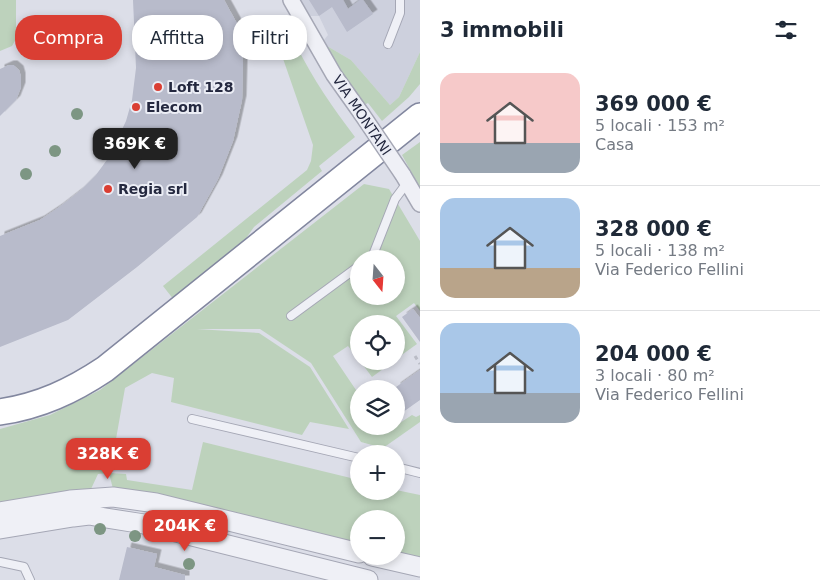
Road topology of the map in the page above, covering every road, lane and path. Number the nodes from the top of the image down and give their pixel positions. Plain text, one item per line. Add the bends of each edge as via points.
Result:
1 (290, 0) edge
2 (400, 0) edge
3 (388, 44) dead end
4 (420, 97) edge
5 (420, 116) edge
6 (410, 129) edge
7 (368, 158) junction
8 (405, 179) junction
9 (420, 204) edge
10 (375, 250) edge
11 (350, 273) edge
12 (291, 316) dead end
13 (414, 356) dead end
14 (420, 364) edge
15 (0, 412) edge
16 (192, 419) dead end
17 (350, 456) edge
18 (405, 469) edge
19 (420, 473) edge
20 (0, 512) edge
21 (0, 529) edge
22 (350, 551) edge
23 (0, 562) edge
24 (405, 564) edge
25 (420, 567) edge
26 (335, 576) edge
27 (30, 580) edge
28 (368, 580) edge

1 - 8 street, VIA MONTANI, bridge via 334,75
2 - 3 lane via 400,13
4 - 7 highway via 384,130
5 - 6 highway
6 - 7 highway
7 - 15 highway via 106,369 55,398
8 - 9 street, VIA MONTANI
8 - 10 lane
11 - 12 lane
13 - 14 path
16 - 17 lane
18 - 19 lane
20 - 22 street via 70,500 113,497 156,503
21 - 26 street via 89,515 144,524
23 - 27 lane via 24,567
24 - 25 street
26 - 28 street

